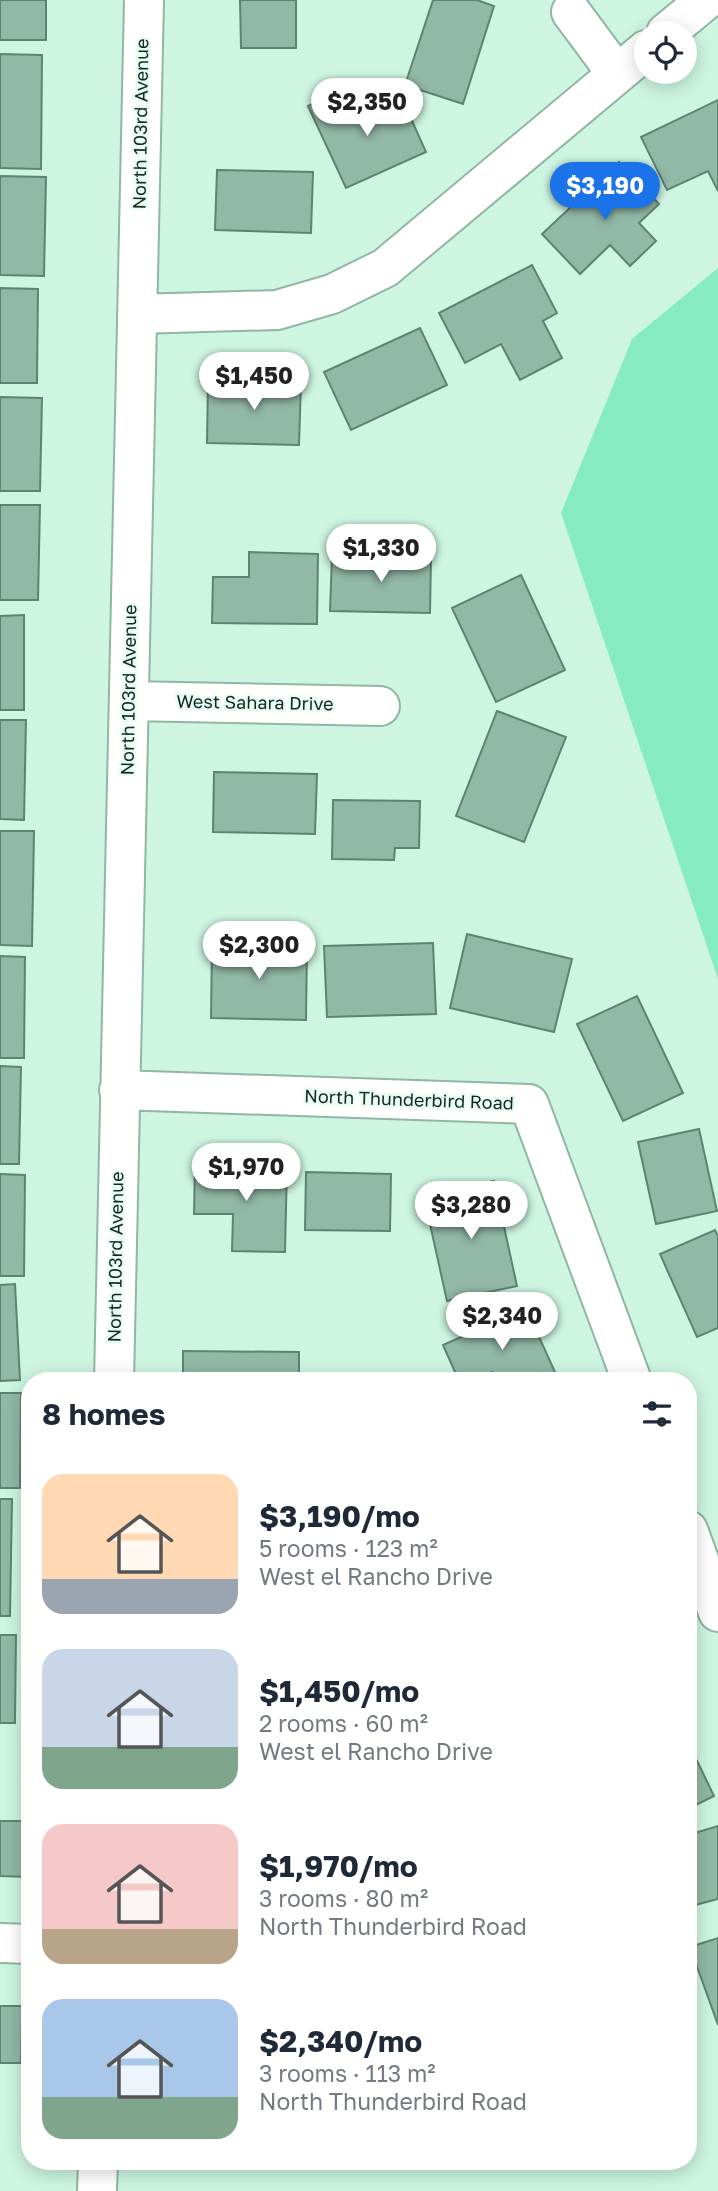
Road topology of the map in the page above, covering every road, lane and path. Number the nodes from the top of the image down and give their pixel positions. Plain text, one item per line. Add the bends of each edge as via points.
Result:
1 (144, 0) edge
2 (706, 0) edge
3 (571, 12) dead end
4 (681, 21) edge
5 (631, 62) edge
6 (137, 314) junction
7 (129, 701) junction
8 (380, 706) dead end
9 (119, 1090) junction
10 (114, 1372) edge
11 (629, 1372) edge
12 (697, 1555) edge
13 (718, 1612) edge
14 (0, 1943) edge
15 (21, 1944) edge
16 (98, 2170) edge
17 (97, 2191) edge

1 - 6 street, North 103rd Avenue
2 - 4 street
3 - 5 street
5 - 6 street via 385,268 332,294 277,310
6 - 7 street, North 103rd Avenue
7 - 8 street, West Sahara Drive
7 - 9 street, North 103rd Avenue
9 - 10 street, North 103rd Avenue
9 - 11 street, North Thunderbird Road via 529,1104
12 - 13 street
14 - 15 street
16 - 17 street

